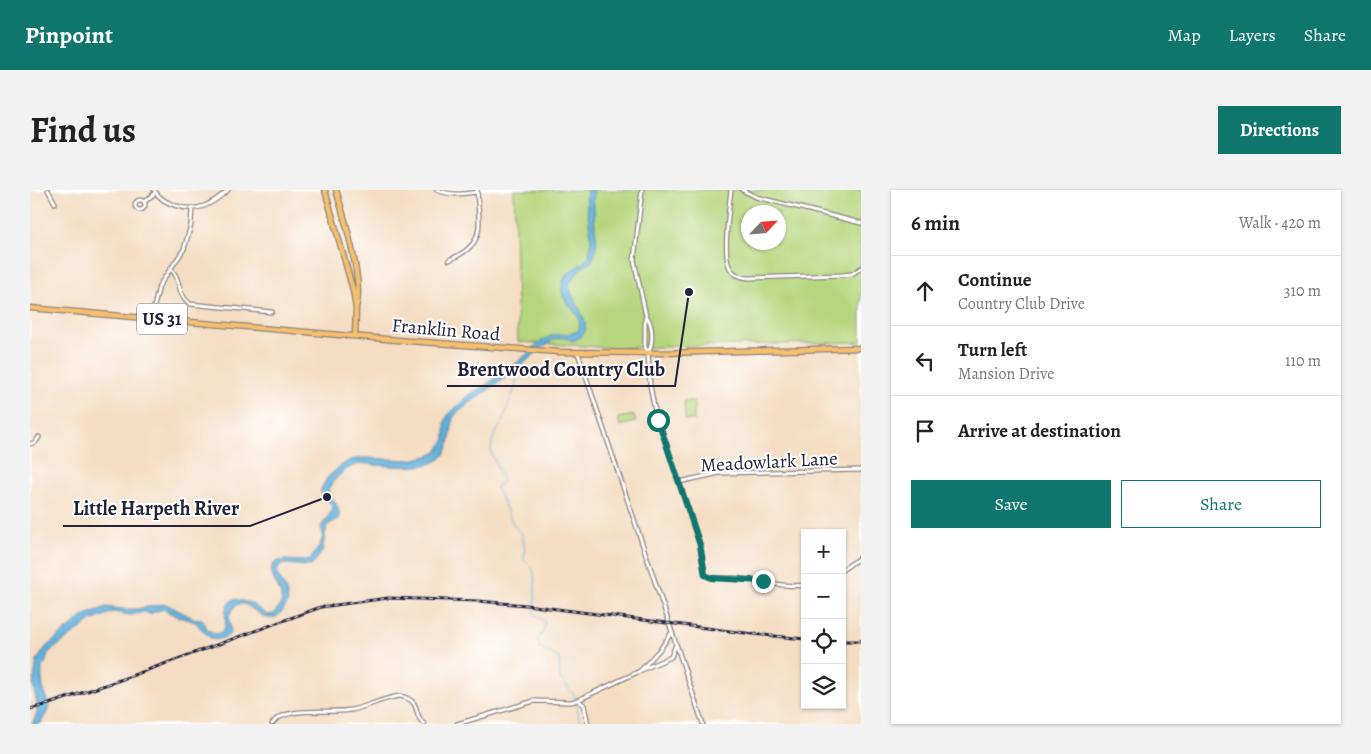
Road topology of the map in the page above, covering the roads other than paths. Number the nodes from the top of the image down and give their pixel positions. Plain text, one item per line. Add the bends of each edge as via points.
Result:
1 (48, 190) edge
2 (228, 190) edge
3 (325, 190) edge
4 (336, 190) edge
5 (437, 190) edge
6 (642, 190) edge
7 (731, 190) edge
8 (742, 190) edge
9 (154, 191) edge
10 (477, 191) edge
11 (144, 202) dead end
12 (54, 203) dead end
13 (192, 208) junction
14 (861, 223) edge
15 (449, 260) dead end
16 (171, 268) junction
17 (861, 268) edge
18 (30, 308) edge
19 (356, 308) junction
20 (272, 312) dead end
21 (646, 316) junction
22 (154, 318) junction
23 (355, 336) junction
24 (861, 348) edge
25 (578, 352) junction
26 (648, 353) junction
27 (39, 437) dead end
28 (30, 444) edge
29 (861, 470) edge
30 (679, 482) junction
31 (859, 558) edge
32 (861, 563) edge
33 (846, 567) edge
34 (801, 585) edge
35 (672, 632) junction
36 (677, 644) junction
37 (640, 671) junction
38 (578, 700) junction
39 (272, 724) edge
40 (424, 724) edge
41 (457, 724) edge
42 (588, 724) edge
43 (703, 724) edge

1 - 12 street
2 - 13 street via 204,206
3 - 19 main road
4 - 19 main road via 356,274
5 - 10 street via 459,195
6 - 21 street via 634,260
7 - 17 street via 726,256 736,274 749,278 842,275
8 - 14 street via 756,198
9 - 11 street
9 - 13 street via 160,199 175,206
10 - 15 street via 477,238 472,247
13 - 16 street via 184,249
16 - 20 street via 182,296 190,304
16 - 22 street via 159,286
18 - 22 main road, Franklin Road / US 31
19 - 23 main road
21 - 26 street via 645,347
21 - 26 street via 650,323 652,347
22 - 23 main road, Franklin Road / US 31
23 - 25 main road, Franklin Road / US 31
24 - 26 main road, Franklin Road / US 31
25 - 26 main road, Franklin Road / US 31
25 - 35 street
26 - 30 street via 652,396
27 - 28 street
29 - 30 street, Meadowlark Lane via 725,473
30 - 34 street via 702,551 706,576
31 - 32 street
31 - 33 street
35 - 36 street
35 - 37 street
36 - 37 street via 671,657
36 - 43 street
37 - 38 street
38 - 41 street via 534,701
38 - 42 street via 584,705
39 - 40 street via 278,718 293,713 350,710 400,696 414,702

